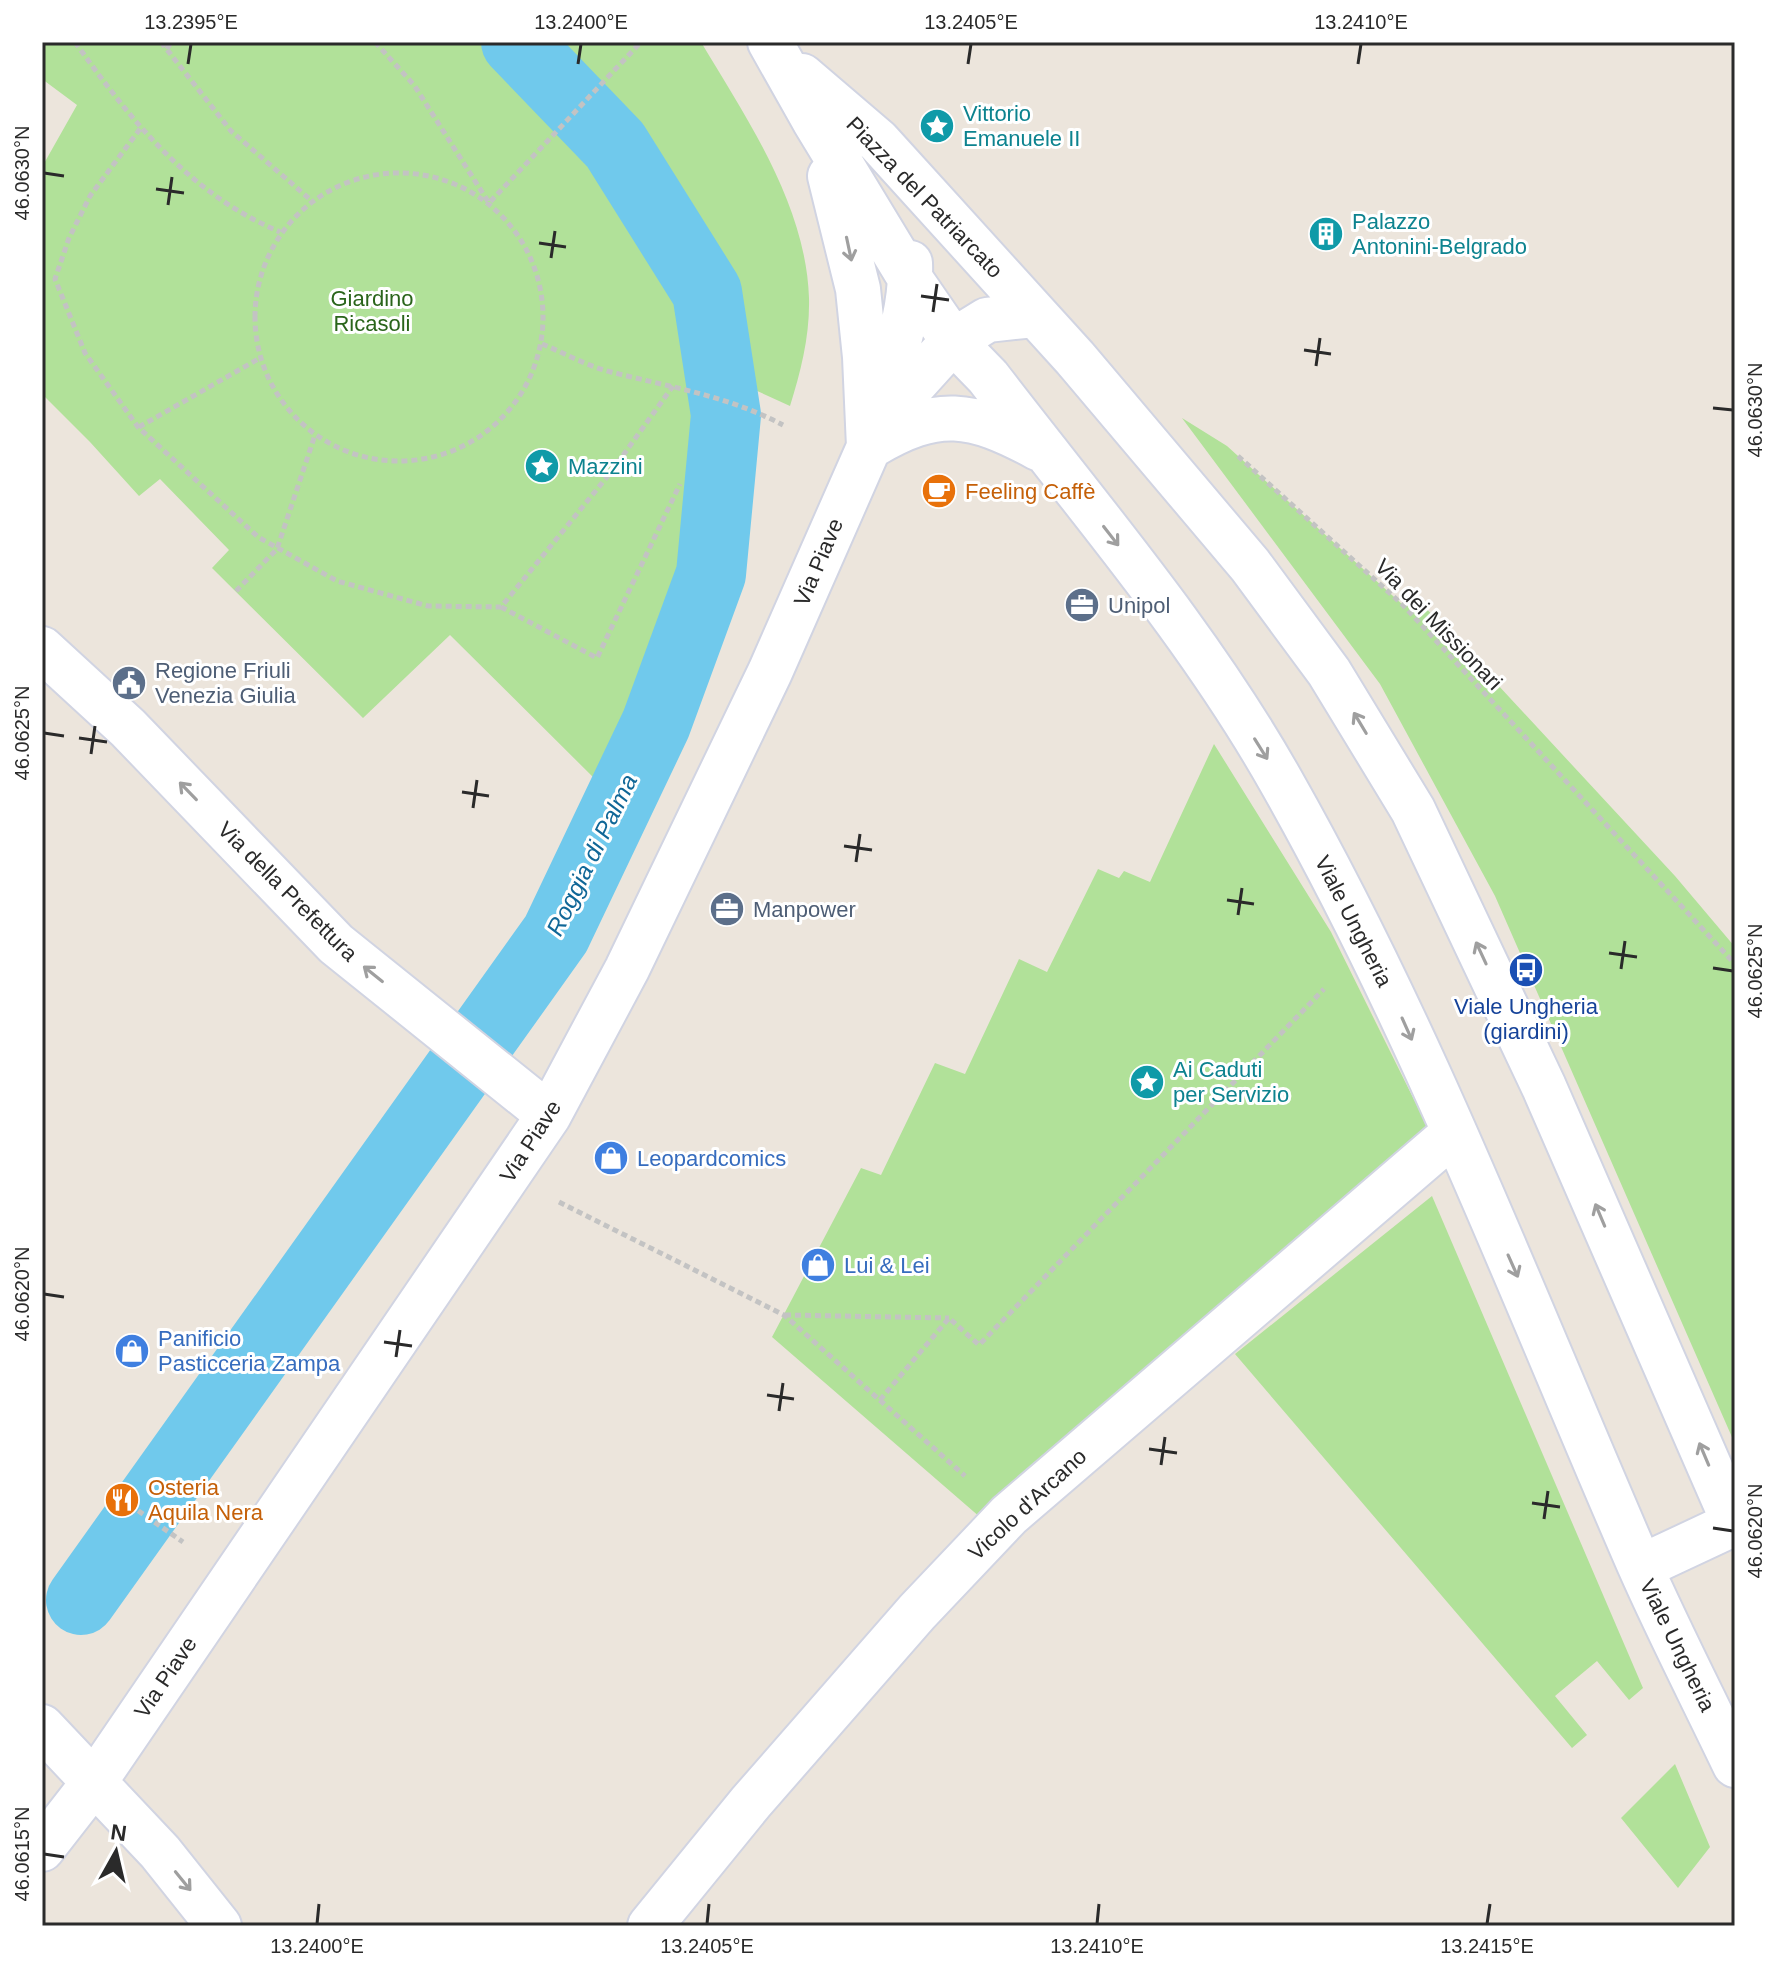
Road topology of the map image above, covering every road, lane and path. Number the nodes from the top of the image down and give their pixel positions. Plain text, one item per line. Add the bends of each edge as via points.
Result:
1 (75, 42) edge
2 (161, 42) edge
3 (171, 42) edge
4 (375, 42) edge
5 (641, 42) edge
6 (773, 48) edge
7 (167, 49) junction
8 (814, 120) junction
9 (140, 129) junction
10 (878, 141) junction
11 (312, 201) junction
12 (489, 203) junction
13 (280, 232) junction
14 (911, 280) junction
15 (1034, 315) junction
16 (953, 341) junction
17 (542, 344) junction
18 (260, 358) junction
19 (673, 386) junction
20 (783, 425) dead end
21 (138, 427) junction
22 (315, 435) junction
23 (1227, 446) dead end
24 (869, 447) junction
25 (1046, 453) junction
26 (680, 484) dead end
27 (277, 549) junction
28 (236, 591) dead end
29 (501, 607) junction
30 (42, 649) edge
31 (1366, 945) junction
32 (1735, 964) edge
33 (549, 1115) junction
34 (1454, 1133) junction
35 (548, 1196) dead end
36 (784, 1315) junction
37 (949, 1318) junction
38 (880, 1400) junction
39 (969, 1479) dead end
40 (130, 1505) dead end
41 (1735, 1524) edge
42 (183, 1542) dead end
43 (1641, 1567) junction
44 (42, 1727) edge
45 (1735, 1765) edge
46 (95, 1781) junction
47 (42, 1849) edge
48 (219, 1926) edge
49 (650, 1926) edge

1 - 9 path
2 - 7 path
3 - 7 path
4 - 12 path via 414,85
5 - 12 path
6 - 8 street, Piazza del Patriarcato
6 - 10 street, Piazza del Patriarcato
7 - 11 path via 231,131
8 - 14 street, Piazza del Patriarcato
8 -> 24 street via 858,289
9 - 13 path via 192,178 249,219
9 - 21 path via 90,196 55,279 85,353
10 - 14 street via 900,190
10 - 15 street, Piazza del Patriarcato
11 - 12 path via 354,179 401,172 448,181
11 - 13 path
12 - 17 path via 516,232 535,267 543,305
13 - 18 path via 261,272 253,315
14 - 16 street, Piazza del Patriarcato
14 - 24 street
15 - 16 street via 987,320
41 -> 15 street, Viale Ungheria via 1544,1087 1413,810 1329,672 1250,565
16 - 24 street via 905,394
16 - 25 street, Viale Ungheria
17 - 19 path via 607,371
17 - 22 path via 525,389 494,426 453,450 407,462 359,456
18 - 21 path
18 - 22 path via 281,401
19 - 20 path via 708,394
19 - 29 path
21 - 27 path
22 - 27 path
23 - 32 path, Via dei Missionari via 1403,605
24 - 25 street via 900,429 951,417 978,421
24 - 33 street, Via Piave via 750,714 627,969
25 -> 31 street, Viale Ungheria via 1191,639 1281,781
26 - 29 path via 597,658
27 - 28 path
27 - 29 path via 337,581 428,606
33 -> 30 street, Via della Prefettura via 336,944 128,728
31 -> 34 street, Viale Ungheria
31 - 37 path via 979,1345
33 - 46 street, Via Piave
34 -> 43 street, Viale Ungheria
34 - 49 street, Vicolo d'Arcano via 1009,1515 907,1623
35 - 36 path
36 - 37 path
36 - 38 path
37 - 38 path
38 - 39 path
40 - 42 path
41 - 43 street, Viale Ungheria
43 - 45 street, Viale Ungheria
44 - 46 street
46 - 47 street, Via Piave
46 -> 48 street

